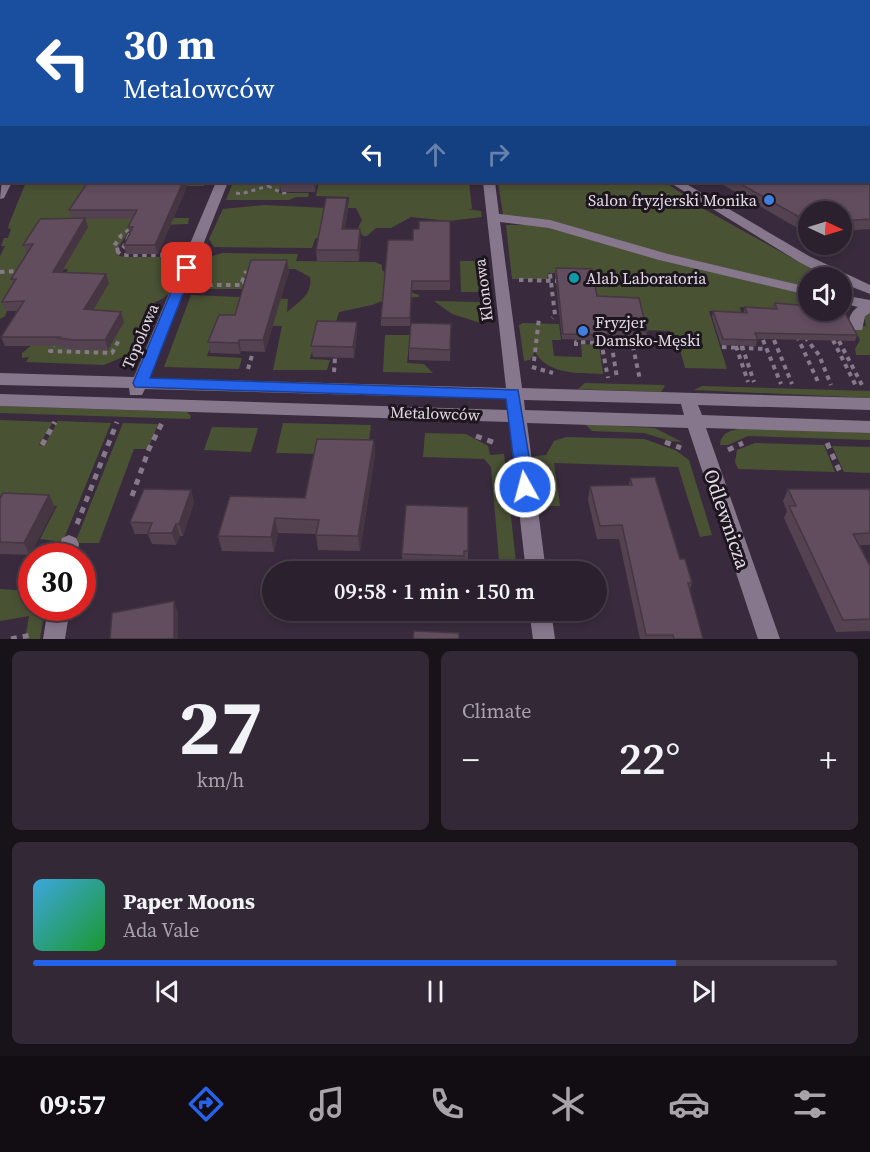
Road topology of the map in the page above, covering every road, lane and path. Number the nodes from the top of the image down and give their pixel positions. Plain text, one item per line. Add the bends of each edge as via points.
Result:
1 (270, 183) edge
2 (489, 183) edge
3 (677, 183) edge
4 (268, 186) junction
5 (220, 187) edge
6 (290, 192) dead end
7 (493, 217) junction
8 (123, 234) junction
9 (128, 235) junction
10 (118, 252) junction
11 (178, 255) dead end
12 (820, 267) edge
13 (25, 271) edge
14 (246, 271) edge
15 (0, 272) edge
16 (550, 274) dead end
17 (500, 280) junction
18 (242, 282) junction
19 (250, 282) edge
20 (553, 282) junction
21 (852, 283) edge
22 (180, 285) junction
23 (798, 289) edge
24 (870, 290) edge
25 (551, 292) junction
26 (557, 292) edge
27 (852, 301) edge
28 (870, 307) edge
29 (556, 316) dead end
30 (539, 318) dead end
31 (857, 327) dead end
32 (61, 332) edge
33 (610, 335) edge
34 (797, 336) edge
35 (805, 336) edge
36 (631, 337) edge
37 (120, 338) dead end
38 (763, 340) edge
39 (774, 340) edge
40 (576, 346) dead end
41 (722, 347) edge
42 (739, 347) junction
43 (767, 349) junction
44 (253, 352) edge
45 (535, 353) dead end
46 (336, 358) edge
47 (246, 373) dead end
48 (334, 376) dead end
49 (0, 379) edge
50 (608, 379) dead end
51 (617, 380) dead end
52 (640, 380) dead end
53 (140, 383) junction
54 (749, 383) dead end
55 (755, 383) dead end
56 (781, 384) dead end
57 (792, 384) dead end
58 (820, 385) dead end
59 (831, 386) dead end
60 (856, 386) dead end
61 (863, 387) dead end
62 (513, 394) junction
63 (687, 398) junction
64 (0, 400) edge
65 (130, 404) junction
66 (870, 404) edge
67 (516, 415) junction
68 (57, 418) dead end
69 (695, 420) junction
70 (117, 421) dead end
71 (162, 422) dead end
72 (870, 426) edge
73 (827, 442) dead end
74 (42, 446) dead end
75 (840, 472) dead end
76 (132, 496) dead end
77 (71, 543) edge
78 (535, 561) edge
79 (57, 621) edge
80 (542, 621) edge
81 (54, 639) edge
82 (544, 639) edge
83 (769, 639) edge

1 - 4 path
2 - 7 street, Klonowa
3 - 12 street
4 - 5 path via 241,194
4 - 6 path via 282,193
5 - 22 street, Topolowa
7 - 17 street, Klonowa
7 - 23 street via 550,224 664,257
8 - 9 path
8 - 9 path via 133,227
8 - 10 path via 114,246
9 - 10 path
10 - 11 path via 132,256
13 - 15 path
14 - 18 path
16 - 20 path
17 - 20 path
17 - 62 street, Klonowa
18 - 19 path
18 - 22 path
20 - 25 path
21 - 24 street
22 - 53 street, Topolowa
25 - 26 path
25 - 29 path
27 - 28 street
28 - 31 street via 859,311
30 - 45 path
32 - 37 path via 50,351 112,353
33 - 51 path
34 - 58 path
35 - 59 path via 819,355
36 - 52 path
38 - 43 path
39 - 57 path
40 - 50 path via 576,342 602,342
41 - 42 path
42 - 43 path
42 - 54 path
42 - 55 path
43 - 56 path
44 - 47 path
46 - 48 path
49 - 53 street, Metalowców
53 - 62 street, Metalowców
53 - 65 street, Topolowa
60 - 61 path via 836,340
62 - 63 street, Metalowców
62 - 67 street, Klonowa
63 - 66 street, Metalowców
63 - 69 street, Odlewnicza
64 - 65 street, Metalowców
65 - 67 street, Metalowców
67 - 69 street, Metalowców
67 - 78 street, Klonowa
68 - 74 path
69 - 72 street, Metalowców
69 - 83 street, Odlewnicza
70 - 77 path
71 - 76 path
73 - 75 path
79 - 81 street
80 - 82 street

